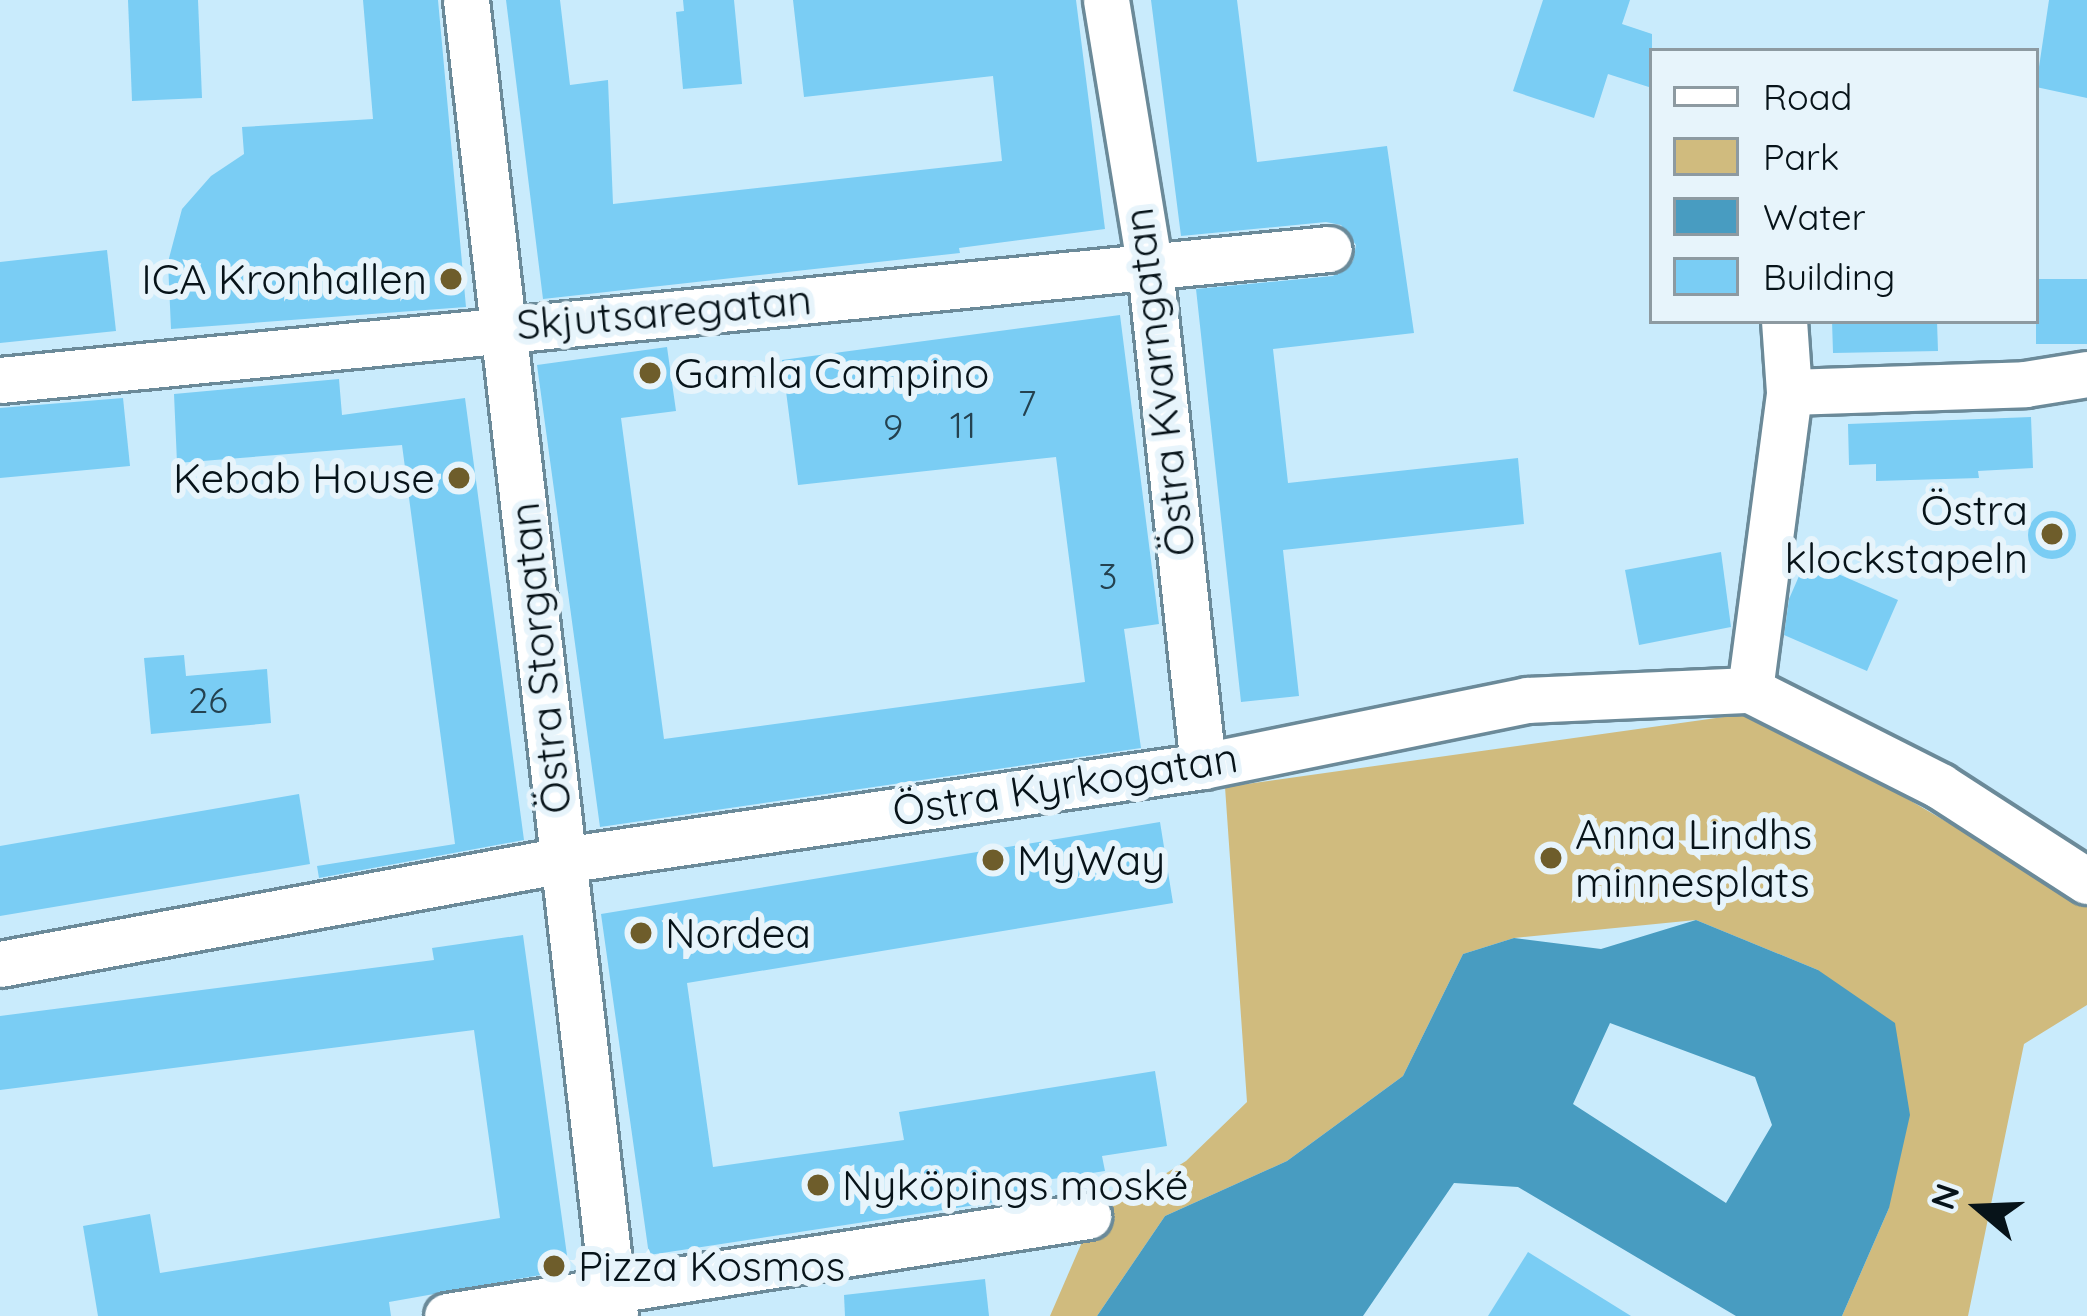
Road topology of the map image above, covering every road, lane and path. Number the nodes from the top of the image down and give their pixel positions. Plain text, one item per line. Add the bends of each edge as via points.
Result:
1 (466, 0) edge
2 (1106, 0) edge
3 (1329, 249) dead end
4 (1150, 268) junction
5 (1784, 324) edge
6 (504, 327) junction
7 (2087, 374) edge
8 (0, 380) edge
9 (1789, 392) junction
10 (1750, 690) junction
11 (1202, 766) junction
12 (563, 860) junction
13 (2087, 881) edge
14 (0, 964) edge
15 (1088, 1216) dead end
16 (614, 1303) edge
17 (447, 1316) edge

1 - 6 street, Östra Storgatan
2 - 4 street, Östra Kvarngatan
3 - 4 street, Skjutsaregatan
4 - 6 street, Skjutsaregatan
4 - 11 street, Östra Kvarngatan
5 - 9 street
6 - 8 street, Skjutsaregatan
6 - 12 street, Östra Storgatan
7 - 9 street via 2025,384
9 - 10 street
10 - 11 street, Östra Kyrkogatan via 1527,700
10 - 13 street, Östra Kyrkogatan via 1940,786
11 - 12 street, Östra Kyrkogatan
12 - 14 street, Östra Kyrkogatan
12 - 16 street, Östra Storgatan
15 - 16 street
16 - 17 street

